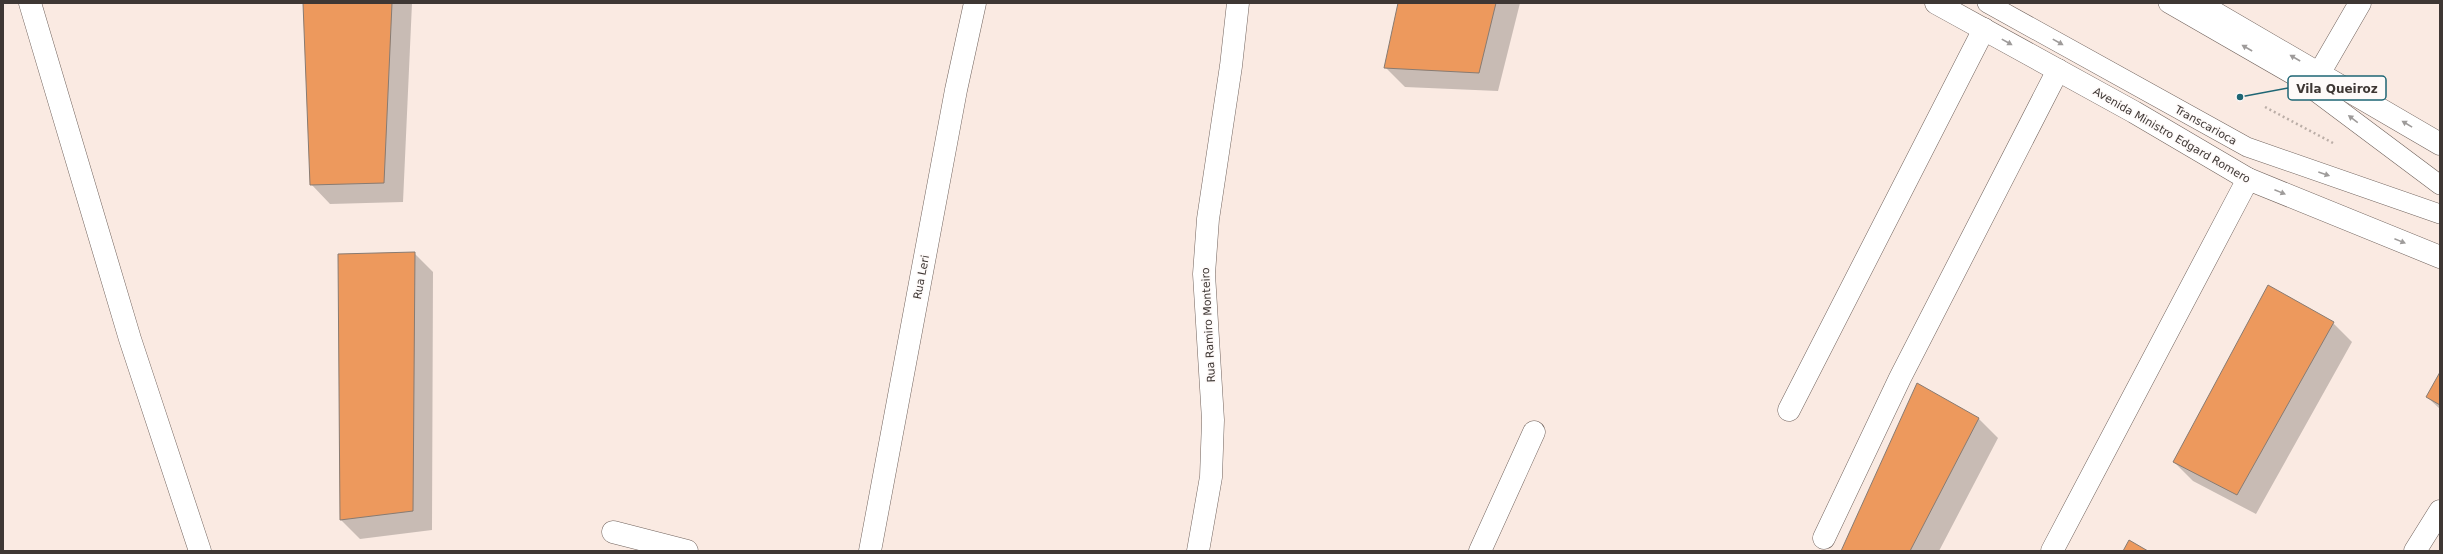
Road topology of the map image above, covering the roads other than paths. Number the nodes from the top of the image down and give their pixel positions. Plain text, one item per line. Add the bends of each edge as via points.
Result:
1 (30, 3) edge
2 (975, 3) edge
3 (1238, 3) edge
4 (1936, 3) edge
5 (1987, 3) edge
6 (2168, 3) edge
7 (2198, 3) edge
8 (2360, 3) edge
9 (1984, 29) junction
10 (2058, 70) junction
11 (2320, 72) junction
12 (2440, 144) edge
13 (2248, 179) junction
14 (2440, 185) edge
15 (2440, 214) edge
16 (2440, 257) edge
17 (1789, 410) dead end
18 (1534, 432) dead end
19 (2440, 511) edge
20 (613, 532) dead end
21 (1824, 538) dead end
22 (200, 551) edge
23 (688, 551) edge
24 (870, 551) edge
25 (1198, 551) edge
26 (1480, 551) edge
27 (2052, 551) edge
28 (2415, 551) edge

1 - 22 street via 130,339
2 - 24 street, Rua Leri via 956,90
3 - 25 street, Rua Ramiro Monteiro via 1208,219 1204,274 1213,420 1211,477
4 - 9 street, Avenida Ministro Edgard Romero
5 -> 15 lane, Transcarioca via 2247,148
14 -> 6 lane via 2293,75
11 -> 7 street
8 - 11 street
9 -> 10 street, Avenida Ministro Edgard Romero
9 - 17 street
10 - 13 street, Avenida Ministro Edgard Romero
10 - 21 street via 1900,378
12 -> 11 street
13 -> 16 street, Avenida Ministro Edgard Romero
13 - 27 street
18 - 26 street
19 - 28 street
20 - 23 street

